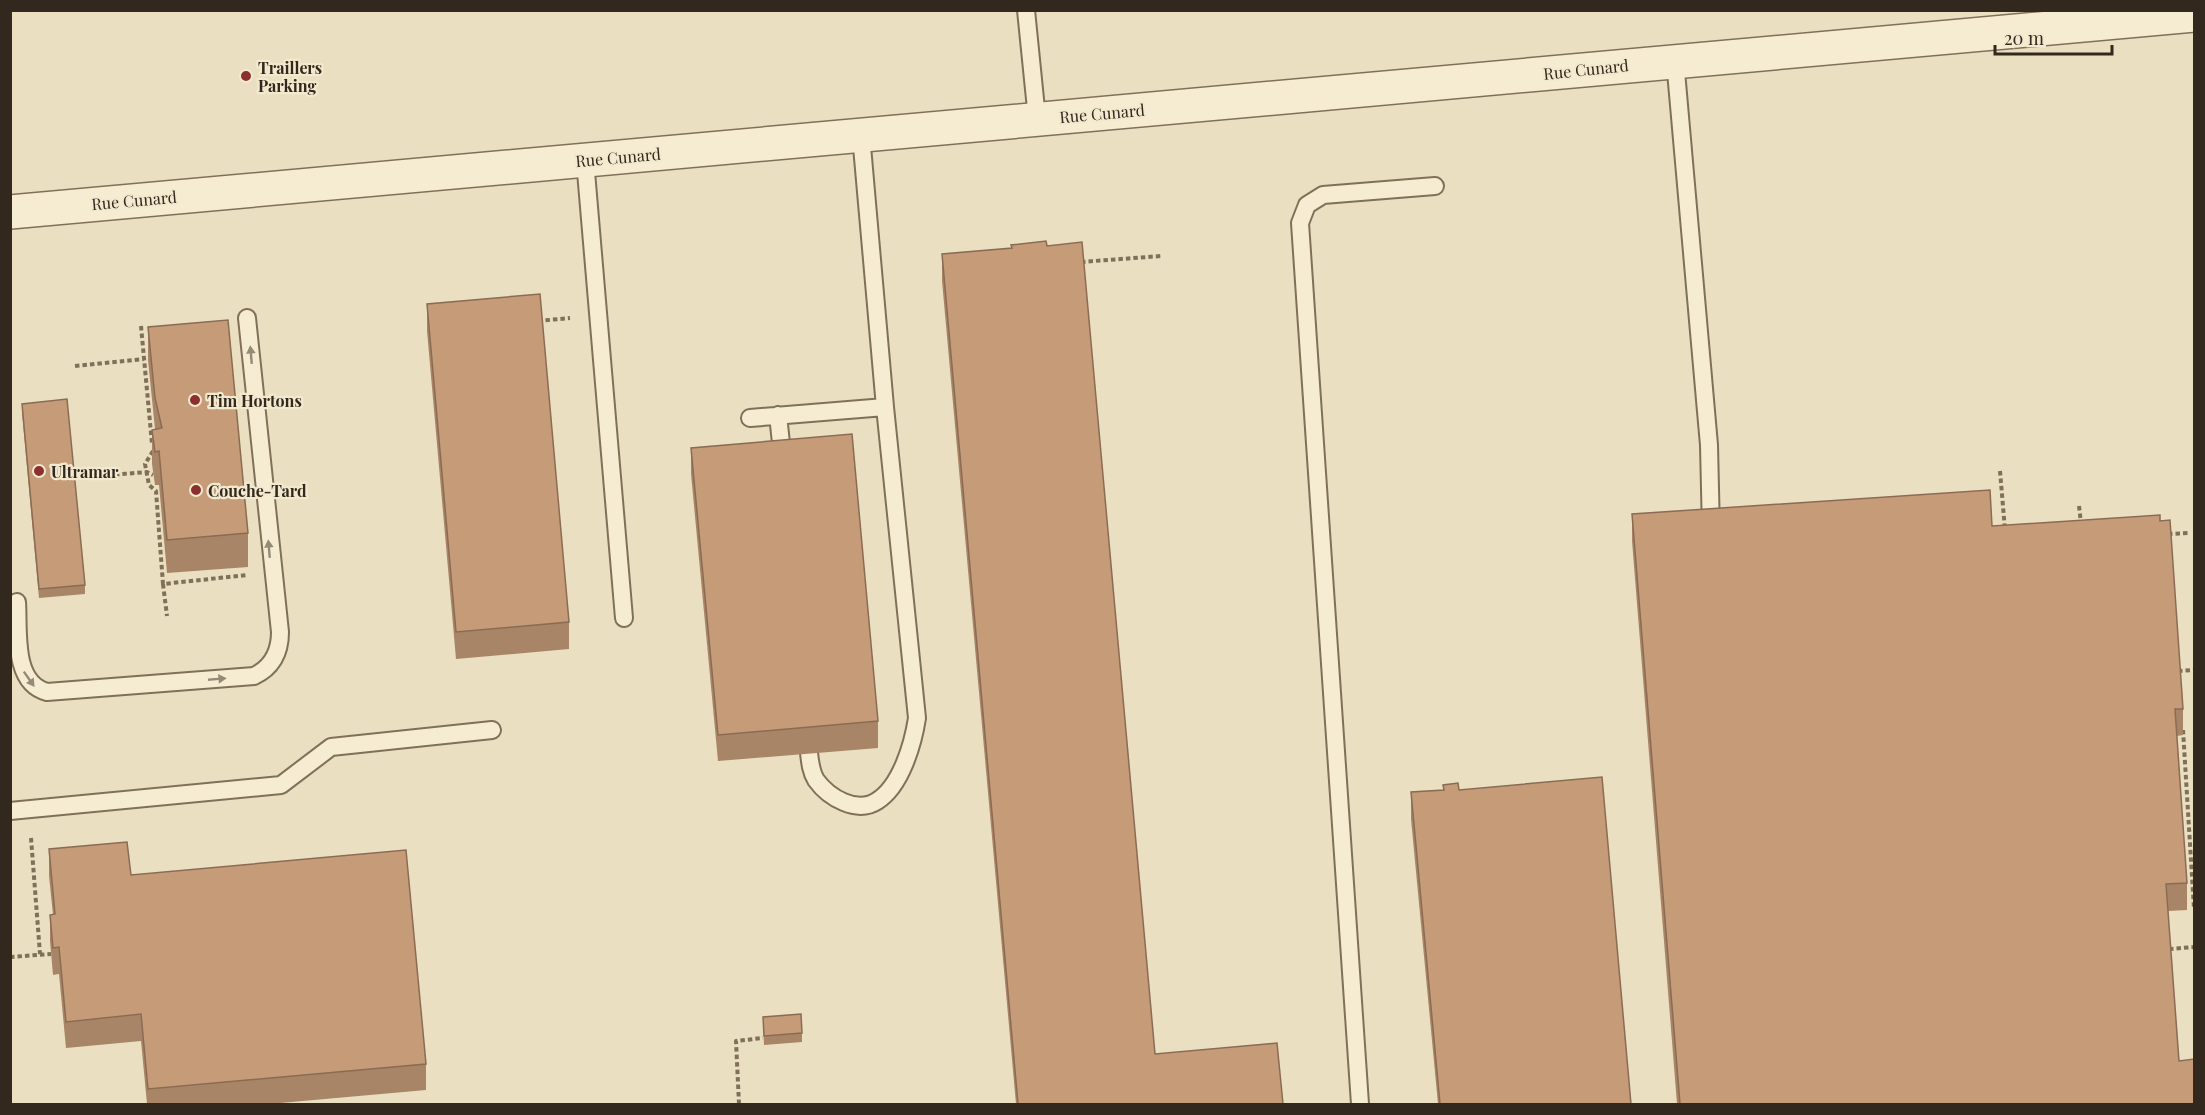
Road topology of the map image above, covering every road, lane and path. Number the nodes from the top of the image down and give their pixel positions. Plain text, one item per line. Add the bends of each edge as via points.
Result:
1 (1026, 10) edge
2 (2185, 14) edge
3 (1675, 60) junction
4 (1037, 119) junction
5 (861, 135) junction
6 (585, 160) junction
7 (1435, 186) dead end
8 (10, 212) edge
9 (1161, 256) dead end
10 (1072, 263) edge
11 (247, 318) dead end
12 (540, 321) edge
13 (530, 322) edge
14 (141, 326) dead end
15 (144, 359) junction
16 (75, 366) dead end
17 (885, 407) junction
18 (777, 416) junction
19 (750, 418) dead end
20 (783, 466) edge
21 (2000, 471) dead end
22 (147, 472) junction
23 (153, 475) edge
24 (85, 477) dead end
25 (2079, 506) dead end
26 (2082, 530) edge
27 (2189, 533) dead end
28 (2168, 534) junction
29 (2158, 535) edge
30 (1711, 536) edge
31 (2005, 537) edge
32 (2169, 540) edge
33 (249, 573) dead end
34 (163, 584) junction
35 (17, 602) dead end
36 (167, 616) dead end
37 (624, 618) dead end
38 (2178, 660) edge
39 (2194, 670) edge
40 (2178, 671) junction
41 (2179, 682) edge
42 (2182, 725) edge
43 (492, 730) dead end
44 (809, 753) edge
45 (10, 811) edge
46 (33, 870) dead end
47 (2194, 902) edge
48 (2194, 909) edge
49 (2194, 947) edge
50 (2169, 949) edge
51 (40, 954) junction
52 (51, 954) edge
53 (10, 957) edge
54 (763, 1038) edge
55 (739, 1104) edge
56 (1360, 1104) edge

1 - 4 lane
2 - 3 street, Rue Cunard
3 - 4 street, Rue Cunard
3 - 30 lane via 1709,445
4 - 5 street, Rue Cunard
5 - 6 street, Rue Cunard
5 - 17 lane
6 - 8 street, Rue Cunard
6 - 37 lane
7 - 56 lane via 1323,195 1306,205 1300,223
9 - 10 path
35 -> 11 lane via 24,673 32,686 47,692 254,676 274,659 280,632
12 - 13 path
14 - 15 path
15 - 16 path
15 - 22 path via 153,453 145,465
17 - 18 lane
17 - 44 lane via 917,718 914,735 890,789 866,806 850,804 826,790 815,779
18 - 19 lane
18 - 20 lane
21 - 31 path
22 - 23 path
22 - 24 path
22 - 34 path via 149,485 156,491
25 - 26 path
27 - 28 path
28 - 29 path
28 - 32 path
33 - 34 path via 245,577
34 - 36 path
38 - 40 path
39 - 40 path
40 - 41 path
42 - 47 path
43 - 45 lane via 331,747 281,786
46 - 51 path
47 - 48 path
49 - 50 path
51 - 52 path
51 - 53 path
54 - 55 path via 736,1041

